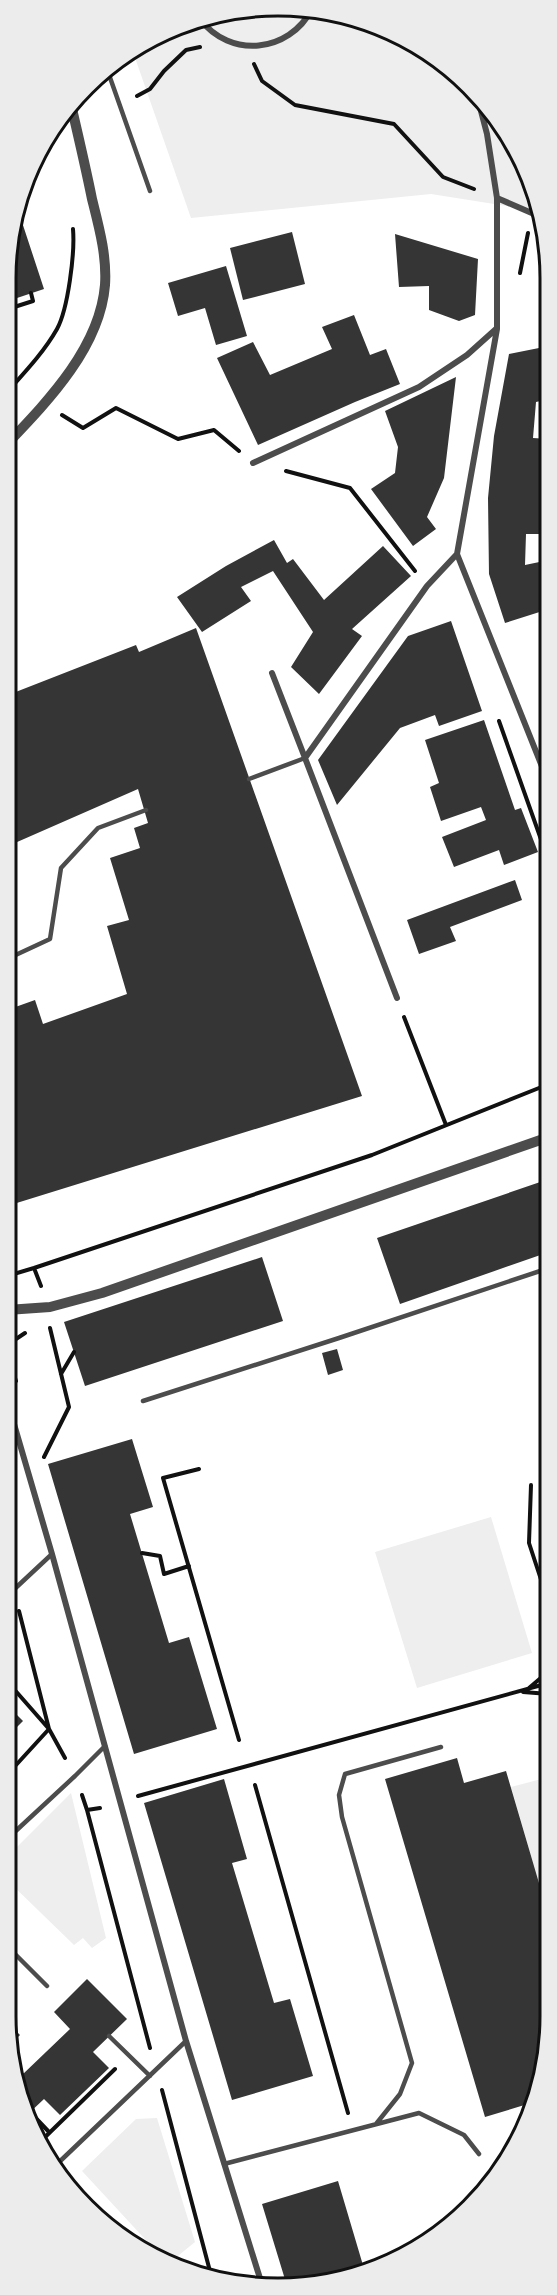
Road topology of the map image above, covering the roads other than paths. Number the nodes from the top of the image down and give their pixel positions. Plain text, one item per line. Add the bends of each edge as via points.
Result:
1 (305, 18) edge
2 (207, 26) edge
3 (110, 78) edge
4 (482, 114) edge
5 (74, 116) edge
6 (150, 191) dead end
7 (497, 198) junction
8 (533, 214) edge
9 (497, 329) junction
10 (16, 435) edge
11 (253, 463) road end
12 (457, 554) junction
13 (272, 673) dead end
14 (304, 758) junction
15 (540, 762) edge
16 (249, 779) dead end
17 (146, 810) dead end
18 (16, 955) edge
19 (397, 998) road end
20 (540, 1140) edge
21 (540, 1271) edge
22 (16, 1309) edge
23 (143, 1401) dead end
24 (16, 1431) edge
25 (52, 1554) junction
26 (16, 1587) edge
27 (105, 1746) junction
28 (441, 1747) dead end
29 (16, 1831) edge
30 (16, 1955) edge
31 (47, 1986) dead end
32 (110, 2036) dead end
33 (186, 2041) junction
34 (150, 2076) junction
35 (376, 2124) junction
36 (479, 2154) dead end
37 (60, 2161) edge
38 (224, 2164) junction
39 (260, 2278) edge

1 - 2 street via 294,33 270,45 217,37
3 - 6 lane
4 - 7 street
5 - 10 street via 103,245 102,303 66,378
7 - 8 street
7 - 9 street
9 - 11 street via 419,387
9 - 12 street
12 - 14 street via 427,586
12 - 15 street
13 - 14 street
14 - 16 lane
14 - 19 street
17 - 18 lane via 98,828 61,868 50,939
20 - 22 street via 102,1293 50,1307
21 - 23 lane
24 - 25 street
25 - 26 lane
25 - 27 street
27 - 29 lane
27 - 33 street
28 - 35 lane via 345,1774 339,1795 412,2063 400,2094
30 - 31 lane
32 - 34 lane
33 - 34 lane
33 - 38 street
34 - 37 lane
35 - 36 lane via 419,2113 464,2135
35 - 38 lane
38 - 39 street

